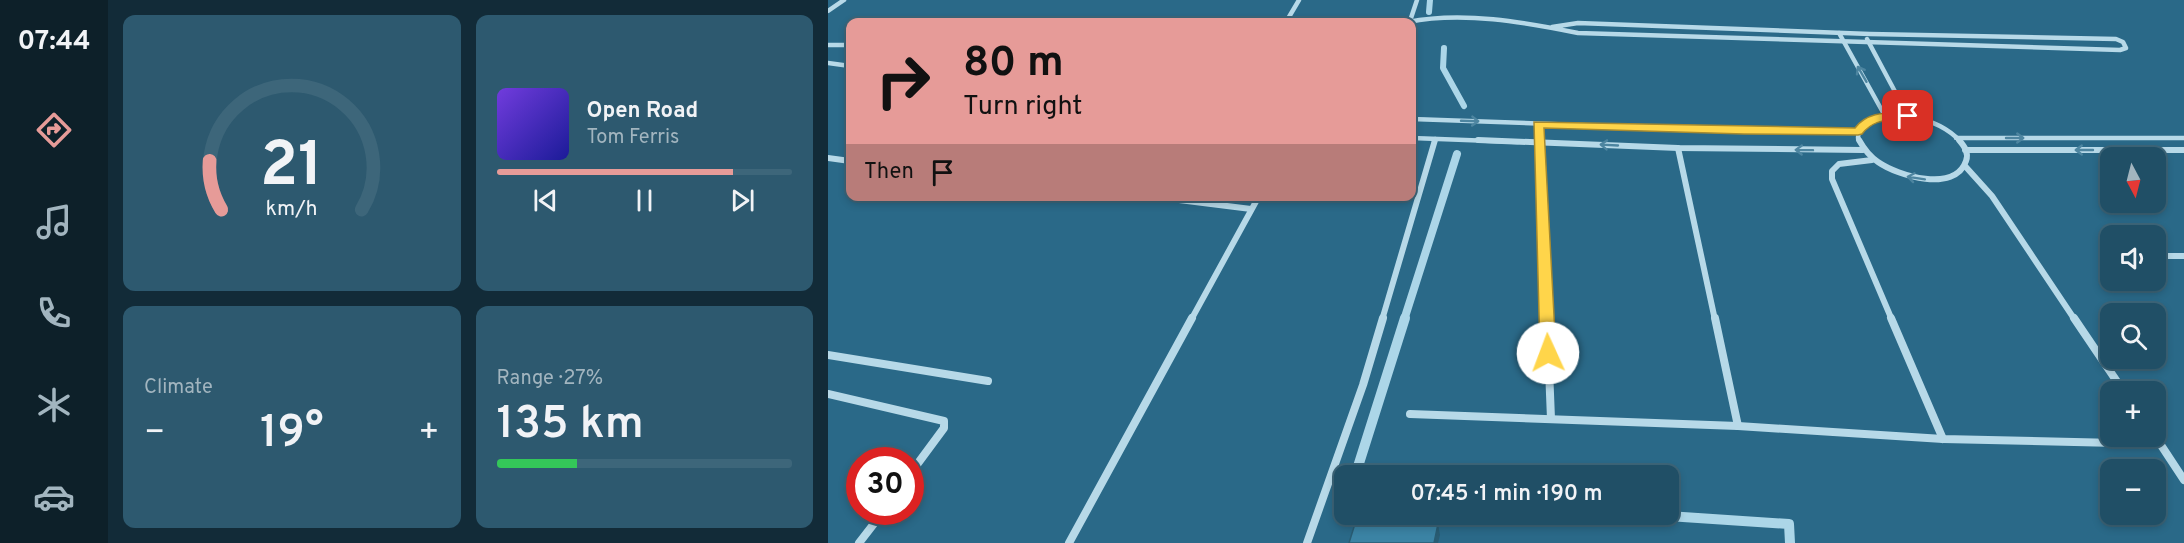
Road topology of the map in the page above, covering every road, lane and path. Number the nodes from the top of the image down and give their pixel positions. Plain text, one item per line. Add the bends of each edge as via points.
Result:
1 (844, 0) edge
2 (1299, 0) edge
3 (1417, 0) edge
4 (828, 11) edge
5 (1288, 18) edge
6 (1410, 18) edge
7 (1416, 21) edge
8 (1552, 27) junction
9 (1839, 33) junction
10 (1864, 34) junction
11 (1844, 42) junction
12 (1869, 42) junction
13 (828, 45) edge
14 (846, 45) edge
15 (828, 63) edge
16 (846, 65) edge
17 (1885, 116) junction
18 (1908, 116) junction
19 (1416, 118) edge
20 (1538, 124) junction
21 (1858, 132) junction
22 (1416, 138) edge
23 (1956, 138) junction
24 (2184, 138) edge
25 (1435, 139) junction
26 (1540, 142) junction
27 (1678, 148) junction
28 (1863, 150) junction
29 (1965, 150) junction
30 (2184, 150) edge
31 (828, 158) edge
32 (846, 160) edge
33 (1872, 160) junction
34 (1965, 166) junction
35 (1187, 201) edge
36 (1256, 201) edge
37 (1251, 209) junction
38 (2166, 256) edge
39 (2184, 256) edge
40 (828, 355) edge
41 (988, 381) dead end
42 (2117, 381) edge
43 (828, 394) edge
44 (1410, 414) dead end
45 (1551, 419) junction
46 (1738, 426) junction
47 (1943, 439) junction
48 (2100, 440) edge
49 (2162, 447) edge
50 (924, 455) edge
51 (2184, 480) edge
52 (873, 525) edge
53 (859, 543) edge
54 (1069, 543) edge
55 (1306, 543) edge

1 - 4 street
2 - 5 street
3 - 6 street
7 - 8 street via 1437,18
8 - 9 street via 1578,23
8 - 11 street via 1578,33
9 - 10 street
9 - 11 street
10 - 12 street
10 - 12 street via 2116,39 2126,48
11 - 12 street
17 -> 11 street
12 - 18 street
13 - 14 street
15 - 16 street
17 - 18 street
17 - 21 street via 1865,123
18 - 23 street via 1933,124
19 -> 20 street
20 - 21 street
20 - 26 street
21 - 28 street
22 - 25 street
23 -> 24 street
23 - 29 street
25 - 26 street
25 - 55 street via 1363,385
27 -> 26 street
26 - 45 street
28 -> 27 street
27 - 46 street
28 - 33 street
30 -> 29 street
29 - 34 street
31 - 32 street
34 -> 33 street via 1946,178 1921,179
33 - 47 street via 1839,164 1832,171 1832,178
34 - 42 street via 1992,196
35 - 37 street
36 - 37 street
37 - 54 street
38 - 39 street
40 - 41 street
43 - 50 street via 945,421
44 - 45 street
45 - 46 street
46 - 47 street
47 - 48 street
49 - 51 street
52 - 53 street

